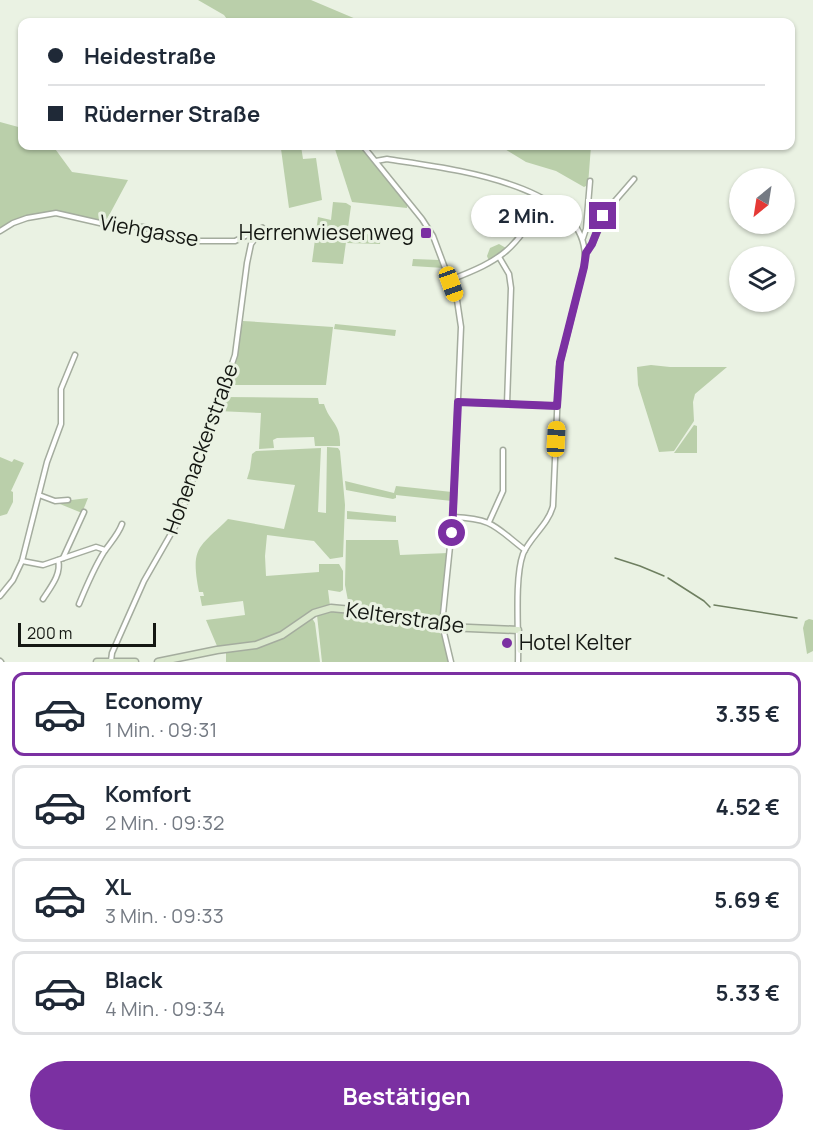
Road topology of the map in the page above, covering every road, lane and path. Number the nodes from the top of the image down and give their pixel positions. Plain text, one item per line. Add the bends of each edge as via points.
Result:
1 (366, 150) edge
2 (376, 161) junction
3 (634, 179) dead end
4 (590, 181) dead end
5 (542, 200) junction
6 (263, 228) joint
7 (0, 231) edge
8 (243, 239) junction
9 (583, 239) junction
10 (251, 246) junction
11 (586, 253) junction
12 (499, 257) junction
13 (450, 280) junction
14 (75, 354) dead end
15 (458, 402) junction
16 (507, 404) junction
17 (557, 406) junction
18 (503, 450) dead end
19 (39, 495) junction
20 (68, 500) dead end
21 (84, 513) dead end
22 (453, 517) junction
23 (489, 522) junction
24 (122, 524) dead end
25 (105, 550) junction
26 (525, 550) junction
27 (60, 559) junction
28 (22, 561) junction
29 (0, 597) edge
30 (43, 599) dead end
31 (79, 604) dead end
32 (442, 627) junction
33 (518, 630) junction
34 (111, 661) edge
35 (172, 661) edge
36 (97, 662) edge
37 (135, 662) edge
38 (158, 662) edge
39 (451, 662) edge
40 (518, 662) edge

1 - 2 street
2 - 5 street via 387,159 476,174 515,186
2 - 13 street via 427,226
3 - 11 street via 608,209
4 - 9 street
5 - 9 street via 570,220
5 - 12 street via 522,234
6 - 8 street, Viehgasse
6 - 10 street, Hohenackerstraße
7 - 8 street, Viehgasse via 27,218 56,213 113,226 144,227 178,240
8 - 10 street
9 - 11 street
10 - 34 street, Hohenackerstraße via 237,346 179,522 141,586
11 - 17 street via 560,362
12 - 13 street
12 - 16 street via 512,288
13 - 15 street via 460,322
14 - 19 street via 61,389 61,424
15 - 16 street
15 - 22 street
16 - 17 street
17 - 26 street via 553,506
18 - 23 street via 503,490
19 - 20 street via 55,501
19 - 28 street
21 - 27 street
22 - 23 street
22 - 32 street
23 - 26 street
24 - 25 street
25 - 27 street via 96,547
25 - 31 street
26 - 33 street via 520,570
27 - 28 street via 41,565
27 - 30 street
28 - 29 street
32 - 33 street, Kelterstraße
32 - 35 street, Kelterstraße via 373,612 331,608 314,613 280,636 256,645
32 - 39 street
33 - 40 street
34 - 36 street
34 - 37 street
35 - 38 street, Kelterstraße

